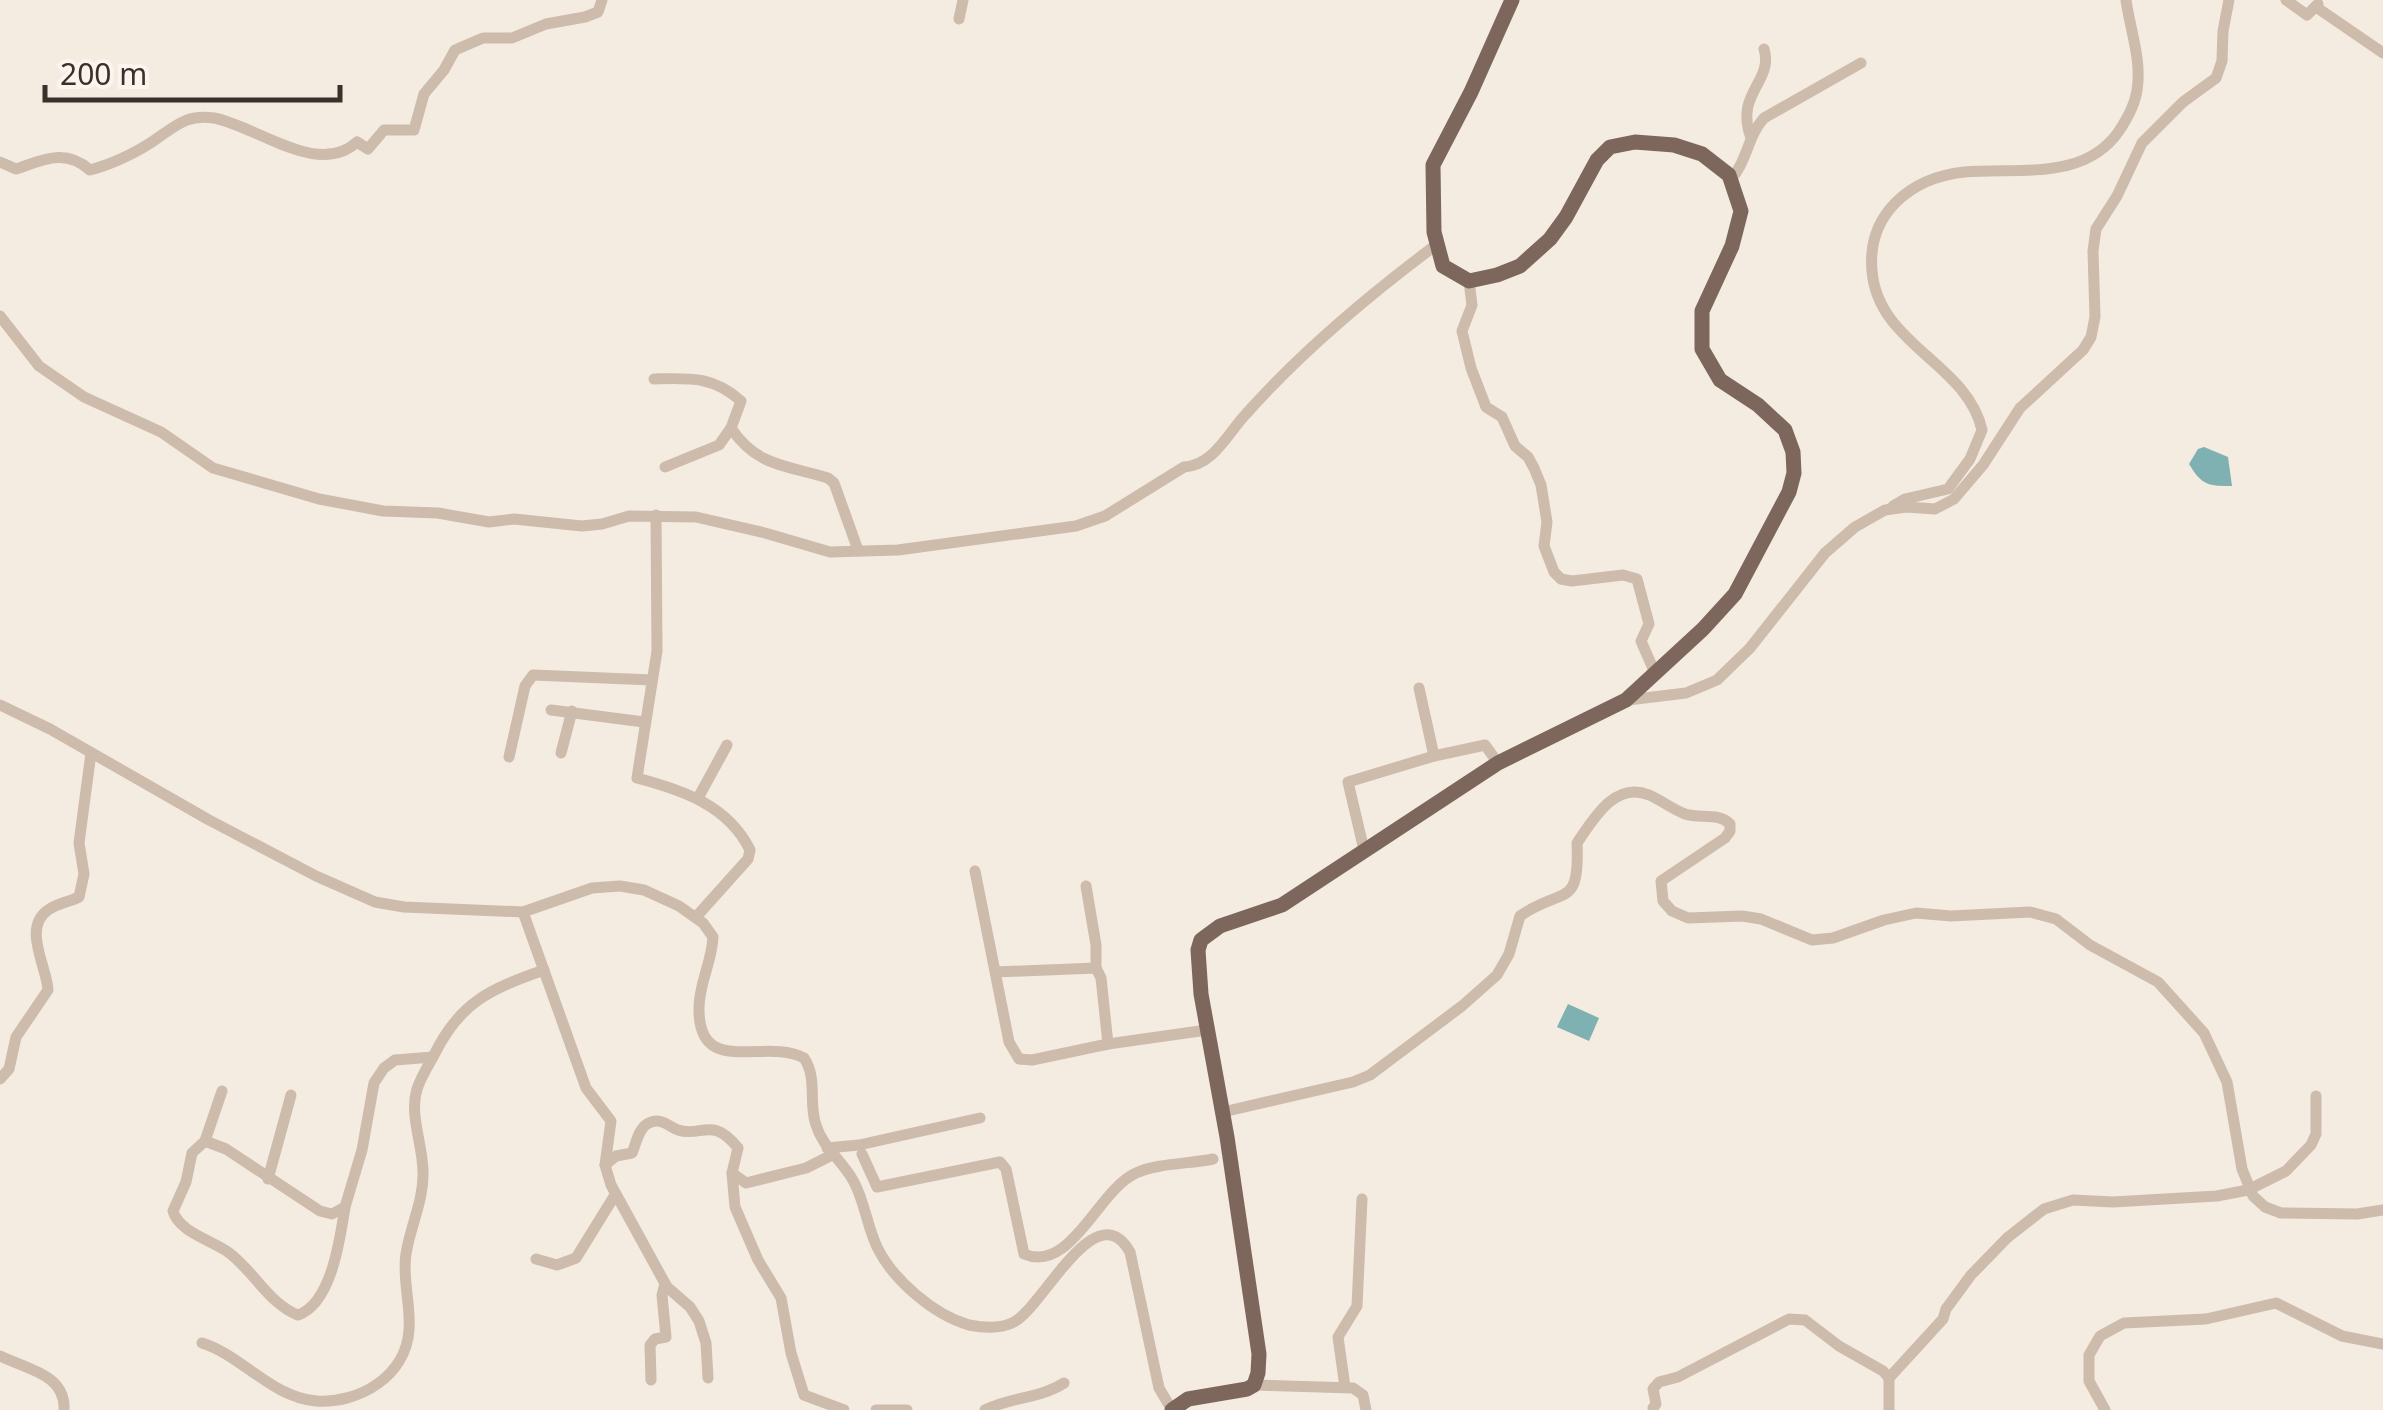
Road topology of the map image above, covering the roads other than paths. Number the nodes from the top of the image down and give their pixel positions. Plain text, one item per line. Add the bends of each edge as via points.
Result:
1 (602, 0) edge
2 (963, 0) edge
3 (1512, 0) edge
4 (2126, 0) edge
5 (2229, 0) edge
6 (2286, 0) edge
7 (2318, 3) edge
8 (959, 19) dead end
9 (1764, 48) dead end
10 (2383, 53) edge
11 (1861, 63) dead end
12 (1751, 138) junction
13 (0, 162) edge
14 (1731, 179) junction
15 (1436, 245) junction
16 (1469, 280) junction
17 (0, 316) edge
18 (654, 379) dead end
19 (730, 428) junction
20 (665, 467) dead end
21 (1885, 510) junction
22 (656, 515) junction
23 (858, 550) junction
24 (1655, 672) junction
25 (652, 680) junction
26 (1418, 688) dead end
27 (1626, 700) junction
28 (0, 705) edge
29 (550, 710) dead end
30 (572, 711) junction
31 (644, 722) junction
32 (727, 744) dead end
33 (91, 753) junction
34 (561, 754) dead end
35 (1434, 756) junction
36 (509, 757) dead end
37 (1498, 762) junction
38 (698, 798) junction
39 (1364, 850) junction
40 (975, 871) dead end
41 (1086, 886) dead end
42 (524, 912) junction
43 (696, 918) junction
44 (1096, 968) junction
45 (544, 970) junction
46 (996, 972) junction
47 (1207, 1030) junction
48 (1108, 1044) junction
49 (433, 1057) junction
50 (0, 1079) edge
51 (222, 1092) dead end
52 (291, 1095) dead end
53 (2316, 1096) dead end
54 (1223, 1112) junction
55 (980, 1118) dead end
56 (205, 1141) junction
57 (830, 1151) junction
58 (862, 1154) dead end
59 (1213, 1159) dead end
60 (606, 1165) junction
61 (732, 1173) junction
62 (268, 1179) junction
63 (2248, 1190) junction
64 (615, 1194) junction
65 (1362, 1198) dead end
66 (346, 1207) junction
67 (2383, 1210) edge
68 (1086, 1222) junction
69 (1096, 1236) junction
70 (536, 1259) dead end
71 (665, 1284) junction
72 (202, 1343) dead end
73 (2383, 1344) edge
74 (0, 1356) edge
75 (708, 1378) dead end
76 (1888, 1378) junction
77 (651, 1380) dead end
78 (1064, 1383) dead end
79 (1254, 1385) junction
80 (1346, 1387) junction
81 (1653, 1408) edge
82 (64, 1410) edge
83 (844, 1410) edge
84 (876, 1410) edge
85 (907, 1410) edge
86 (985, 1410) edge
87 (1172, 1410) edge
88 (1366, 1410) edge
89 (1889, 1410) edge
90 (2105, 1410) edge

1 - 13 street via 586,18 512,38 483,38 455,50 424,94 414,130 384,130 368,149 357,142 332,154 292,151 254,130 200,117 173,124 90,170 56,155 16,169
2 - 8 street
3 - 15 main road via 1433,165
4 - 21 street via 2138,90 2108,146 2060,167 1943,176 1897,199 1878,226 1871,267 1879,301 1898,332 1957,387 1982,430 1948,490
5 - 21 street via 2216,78 2142,143 2096,229 2095,317 2088,344 2020,408 1954,500 1936,509
6 - 7 street via 2307,15
7 - 10 street
9 - 12 street via 1766,67 1746,110
11 - 12 street via 1771,114
12 - 14 street
14 - 16 main road via 1691,149 1616,144 1597,160 1566,217 1529,260 1510,272
14 - 24 main road via 1739,223 1703,306 1701,344 1720,380 1785,430 1794,473 1735,594
15 - 16 main road via 1443,266
15 - 23 street via 1325,336 1213,454 1104,516 1054,532
16 - 24 street via 1472,305 1462,332 1470,368 1486,407 1502,418 1534,468 1554,572 1572,581 1623,574 1638,579 1648,624 1641,641
17 - 22 street via 50,376 161,432 222,472 400,514 582,526
18 - 19 street via 718,382 740,400
19 - 20 street via 718,446
19 - 23 street via 753,454 834,483
21 - 27 street via 1825,552 1717,680 1686,692
22 - 23 street via 715,520 830,552
22 - 25 street
24 - 27 main road
25 - 31 street
25 - 36 street via 532,675
26 - 35 street
27 - 37 main road
28 - 33 street
29 - 30 street
30 - 31 street
30 - 34 street
31 - 38 street via 637,778
32 - 38 street
33 - 42 street via 366,898 404,908
33 - 50 street via 78,843 83,888 79,898 51,908 40,920 37,942 48,990 16,1037
35 - 37 street via 1484,745
35 - 39 street via 1348,782
37 - 39 main road
38 - 43 street via 750,850
39 - 47 main road via 1282,905 1204,936 1198,966
40 - 46 street
41 - 44 street
42 - 43 street via 612,886 652,894
42 - 45 street
43 - 57 street via 714,938 699,1002 706,1040 725,1052 780,1050 804,1058 815,1123
44 - 46 street
44 - 48 street
45 - 49 street via 505,982 471,1003
45 - 60 street via 586,1088 611,1121
46 - 48 street via 1009,1042 1019,1059
47 - 48 street
47 - 54 main road
49 - 66 street via 395,1060 374,1083
49 - 72 street via 415,1099 423,1179 405,1257 408,1338 390,1371 354,1398 316,1401 280,1390
51 - 56 street
52 - 62 street
53 - 63 street via 2311,1145 2286,1171
54 - 63 street via 1361,1080 1462,1006 1503,967 1520,916 1569,893 1578,874 1576,842 1617,794 1632,791 1684,814 1730,824 1726,838 1661,881 1663,901 1680,916 1761,919 1812,940 1916,913 2030,912 2056,919 2136,967 2172,996 2215,1050
54 - 79 main road via 1259,1354
55 - 57 street
56 - 62 street
56 - 66 street via 192,1152 173,1215 234,1257 293,1314 310,1310 328,1279
57 - 61 street via 806,1168 752,1183
57 - 69 street via 855,1183 886,1263 927,1302 971,1325 1017,1321
58 - 68 street via 877,1187 1000,1162 1022,1248 1030,1256 1054,1255
59 - 68 street via 1138,1172
60 - 61 street via 632,1153 645,1126 658,1121 682,1131 712,1129 731,1139 738,1146
60 - 64 street
61 - 83 street via 734,1202 781,1298 804,1395
62 - 66 street via 324,1213
63 - 67 street via 2281,1214
63 - 76 street via 2073,1200 2044,1209 1971,1275 1943,1319
64 - 70 street via 576,1258 557,1264
64 - 71 street
65 - 80 street via 1357,1306 1338,1338
68 - 69 street
69 - 87 street via 1116,1236 1130,1252 1159,1388
71 - 75 street via 699,1320
71 - 77 street via 666,1337 650,1344
73 - 90 street via 2342,1336 2276,1303 2206,1319 2124,1323 2100,1336 2089,1355 2089,1381
74 - 82 street via 48,1377 62,1392
76 - 81 street via 1805,1320 1789,1319 1659,1382
76 - 89 street
78 - 86 street
79 - 80 street
79 - 87 main road via 1188,1399
80 - 88 street via 1362,1395
84 - 85 street

